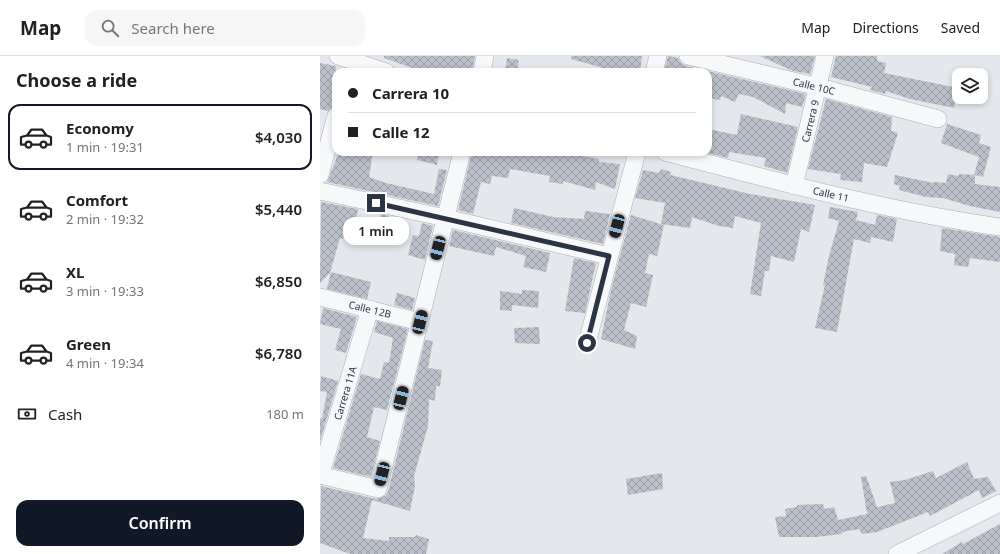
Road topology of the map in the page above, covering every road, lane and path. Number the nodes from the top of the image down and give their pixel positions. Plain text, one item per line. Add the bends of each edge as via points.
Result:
1 (486, 56) edge
2 (658, 56) edge
3 (688, 56) edge
4 (825, 56) edge
5 (347, 61) edge
6 (372, 68) edge
7 (483, 68) edge
8 (655, 68) edge
9 (819, 87) junction
10 (938, 119) dead end
11 (332, 130) edge
12 (461, 156) edge
13 (636, 156) edge
14 (680, 156) edge
15 (320, 172) edge
16 (794, 186) junction
17 (320, 192) edge
18 (446, 218) junction
19 (1000, 227) edge
20 (609, 256) junction
21 (320, 297) edge
22 (370, 309) junction
23 (420, 322) junction
24 (587, 343) dead end
25 (320, 476) edge
26 (1000, 503) edge
27 (919, 549) edge
28 (897, 554) edge

1 - 7 street
2 - 8 street
3 - 9 street, Calle 10C
4 - 9 street, Carrera 9
5 - 6 street
9 - 10 street, Calle 10C
9 - 16 street, Carrera 9
11 - 15 street
12 - 18 street
13 - 20 street
14 - 16 street, Calle 11
16 - 19 street, Calle 11 via 896,209
17 - 18 street
18 - 20 street
18 - 23 street
20 - 24 street
21 - 22 street, Calle 12B
22 - 23 street, Calle 12B
22 - 25 street, Carrera 11A
23 - 25 street via 378,489
26 - 27 street
27 - 28 street

